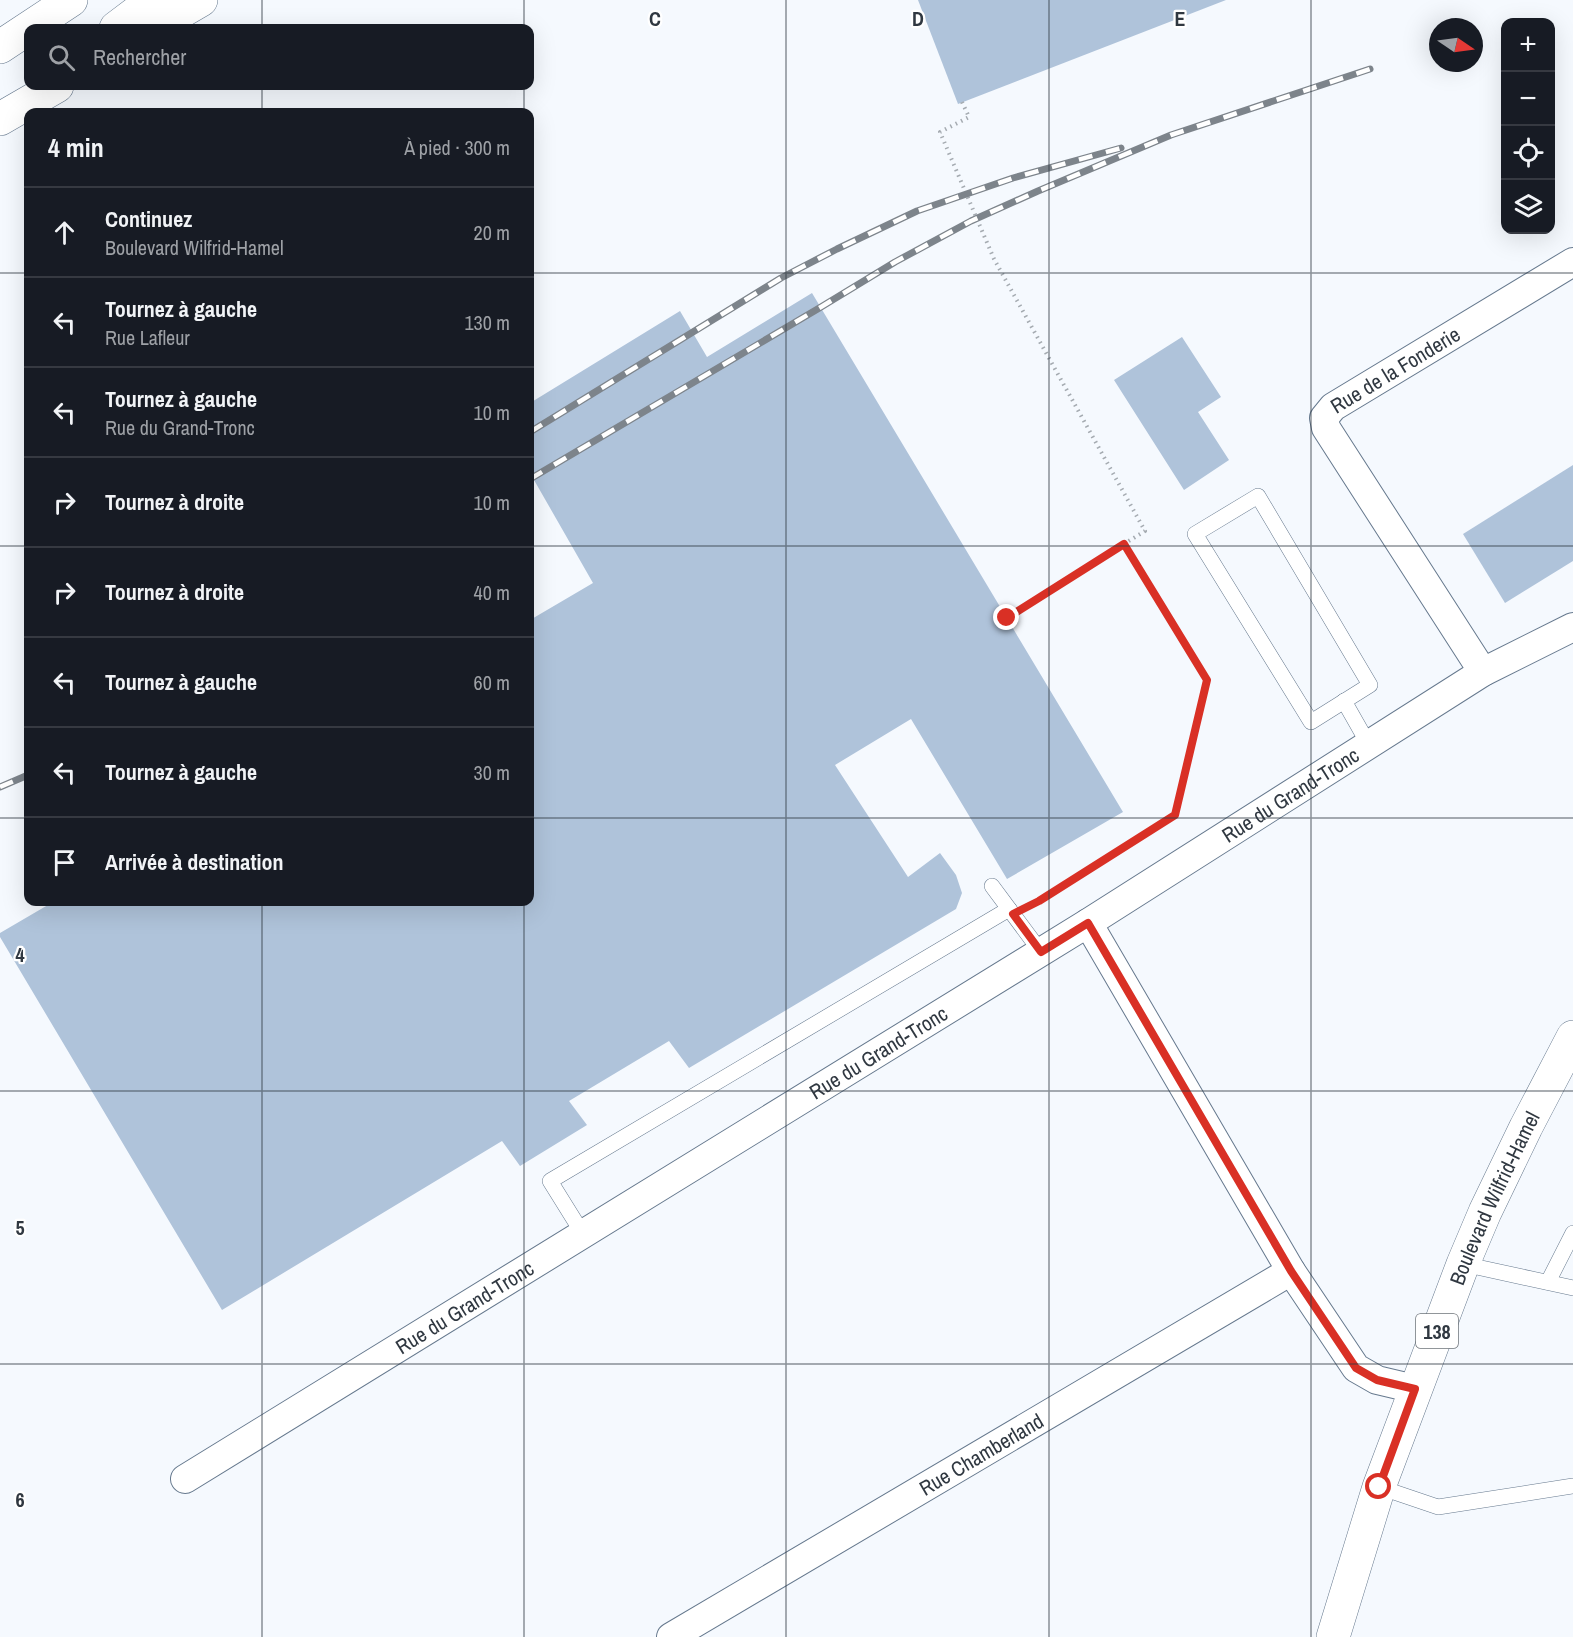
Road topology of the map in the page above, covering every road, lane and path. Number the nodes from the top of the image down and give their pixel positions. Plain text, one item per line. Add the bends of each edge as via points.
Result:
1 (71, 0) edge
2 (153, 0) edge
3 (201, 0) edge
4 (34, 24) edge
5 (121, 24) edge
6 (160, 24) edge
7 (24, 30) edge
8 (0, 46) edge
9 (37, 90) edge
10 (50, 90) edge
11 (962, 102) dead end
12 (0, 119) edge
13 (1573, 262) edge
14 (1124, 544) junction
15 (1007, 618) dead end
16 (1573, 627) edge
17 (1483, 672) junction
18 (1344, 702) junction
19 (1369, 745) junction
20 (992, 886) dead end
21 (1011, 911) junction
22 (1088, 923) junction
23 (1041, 952) junction
24 (1573, 1037) edge
25 (1573, 1233) edge
26 (583, 1234) junction
27 (1463, 1264) junction
28 (1291, 1271) junction
29 (1548, 1282) junction
30 (1573, 1288) edge
31 (1415, 1389) junction
32 (185, 1479) dead end
33 (1573, 1486) edge
34 (1379, 1487) junction
35 (671, 1637) edge
36 (1333, 1637) edge

1 - 4 main road
2 - 5 main road
3 - 6 main road
7 - 8 main road
9 - 12 main road
10 - 12 main road
11 - 14 path via 969,117 940,132 994,260 1145,531
13 - 17 street, Rue de la Fonderie via 1333,407 1324,418 1326,428
14 - 15 path
14 - 21 path via 1207,680 1175,815 1039,901
16 - 17 street, Rue du Grand-Tronc
17 - 19 street, Rue du Grand-Tronc
18 - 18 lane via 1311,722 1195,534 1258,496 1370,685
18 - 19 lane
19 - 22 street, Rue du Grand-Tronc
20 - 21 lane
21 - 23 lane
21 - 26 lane via 550,1181
22 - 23 street, Rue du Grand-Tronc
22 - 28 street
23 - 26 street, Rue du Grand-Tronc
24 - 27 main road, Boulevard Wilfrid-Hamel / 138
25 - 29 lane
26 - 32 street, Rue du Grand-Tronc
27 - 29 lane
27 - 31 main road, Boulevard Wilfrid-Hamel / 138
28 - 31 street via 1356,1368 1377,1380
28 - 35 street, Rue Chamberland
29 - 30 lane
31 - 34 main road, Boulevard Wilfrid-Hamel / 138
33 - 34 lane via 1438,1507
34 - 36 main road, Boulevard Wilfrid-Hamel / 138

